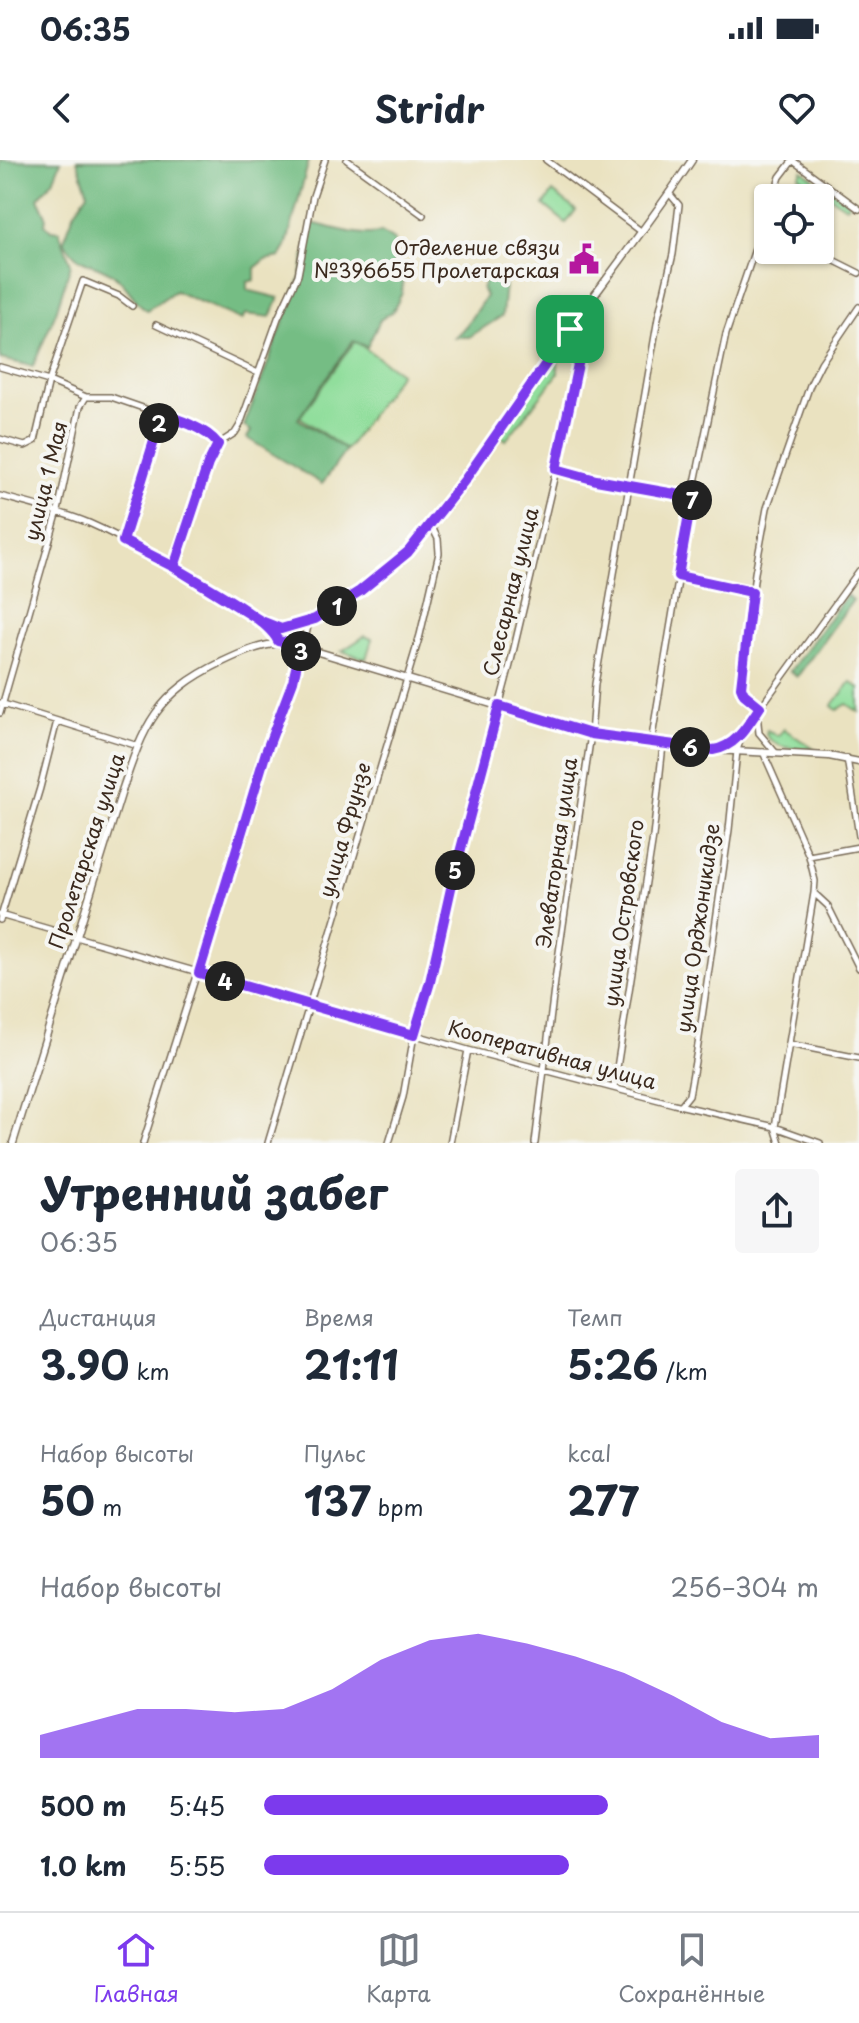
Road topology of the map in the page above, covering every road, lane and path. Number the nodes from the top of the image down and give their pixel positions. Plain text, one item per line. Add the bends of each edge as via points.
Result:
1 (325, 160) edge
2 (347, 160) edge
3 (546, 160) edge
4 (692, 160) edge
5 (793, 160) edge
6 (778, 184) edge
7 (669, 193) junction
8 (859, 209) edge
9 (423, 215) dead end
10 (643, 232) junction
11 (754, 252) edge
12 (834, 260) edge
13 (859, 273) edge
14 (132, 306) dead end
15 (859, 307) edge
16 (156, 325) dead end
17 (570, 329) junction
18 (0, 367) edge
19 (258, 373) junction
20 (49, 381) junction
21 (86, 397) junction
22 (158, 414) junction
23 (0, 439) edge
24 (218, 444) junction
25 (556, 469) junction
26 (628, 486) junction
27 (0, 496) edge
28 (692, 497) junction
29 (58, 511) junction
30 (431, 525) junction
31 (123, 541) junction
32 (174, 567) junction
33 (859, 571) edge
34 (678, 576) junction
35 (752, 592) junction
36 (261, 621) joint
37 (311, 621) junction
38 (283, 636) junction
39 (308, 648) junction
40 (406, 677) junction
41 (2, 703) edge
42 (499, 706) junction
43 (758, 709) junction
44 (0, 713) edge
45 (57, 721) junction
46 (742, 733) junction
47 (591, 734) junction
48 (651, 743) junction
49 (663, 745) junction
50 (138, 746) junction
51 (722, 749) junction
52 (737, 751) junction
53 (763, 752) junction
54 (776, 753) junction
55 (847, 758) junction
56 (859, 762) edge
57 (859, 836) edge
58 (859, 847) edge
59 (809, 856) junction
60 (814, 893) junction
61 (0, 916) edge
62 (76, 937) junction
63 (859, 968) edge
64 (199, 973) junction
65 (310, 1005) junction
66 (414, 1035) junction
67 (789, 1044) junction
68 (468, 1050) junction
69 (859, 1058) edge
70 (544, 1071) junction
71 (614, 1087) junction
72 (680, 1105) junction
73 (775, 1127) junction
74 (13, 1143) edge
75 (143, 1143) edge
76 (268, 1143) edge
77 (389, 1143) edge
78 (450, 1143) edge
79 (535, 1143) edge
80 (780, 1143) edge
81 (820, 1143) edge

1 - 19 street via 298,275
2 - 9 street
3 - 10 street
4 - 7 main road
5 - 6 street
5 - 8 street
7 - 10 main road
7 - 26 street, Элеваторная улица via 679,205 673,254
10 - 17 main road
11 - 28 street via 726,334
12 - 13 street
14 - 20 street via 83,281
15 - 35 street via 810,385 767,508
16 - 19 street
17 - 25 street, Слесарная улица via 582,345
17 - 30 main road
18 - 20 street
19 - 24 street via 240,425
20 - 21 street
20 - 23 street via 35,441 25,446
21 - 22 street via 111,397
21 - 29 street, улица 1 Мая
22 - 24 street
22 - 31 street
24 - 32 street
25 - 26 street
25 - 42 street, Слесарная улица
26 - 28 street
26 - 47 street, Элеваторная улица
27 - 29 street
28 - 34 street
29 - 31 street
29 - 41 street, улица 1 Мая
30 - 37 main road via 383,574
30 - 40 street, улица Фрунзе via 439,553
31 - 32 street
32 - 36 street
33 - 43 street
34 - 35 street
34 - 48 street
35 - 43 street via 741,687
36 - 38 main road
37 - 38 main road, Пролетарская улица
37 - 39 main road via 305,637
38 - 39 main road
38 - 50 main road, Пролетарская улица via 177,688 154,714
39 - 40 main road
39 - 64 street via 266,752
40 - 42 main road
40 - 65 street, улица Фрунзе
41 - 44 street, улица 1 Мая
41 - 45 street
42 - 47 main road
42 - 66 street, Слесарная улица
43 - 46 street
43 - 54 street via 759,733
45 - 50 street
45 - 61 street
46 - 51 street
46 - 52 street, улица Орджоникидзе
47 - 48 main road
47 - 70 street, Элеваторная улица
48 - 49 main road
49 - 51 main road
49 - 71 street, улица Островского
50 - 62 main road, Пролетарская улица
51 - 52 main road
52 - 53 main road
52 - 72 street, улица Орджоникидзе via 696,1058 689,1095
53 - 54 main road
53 - 59 street
54 - 55 main road
55 - 56 main road
55 - 57 street
58 - 59 street
59 - 60 street
60 - 63 street via 828,906
60 - 67 street
61 - 62 street, Кооперативная улица
62 - 64 street, Кооперативная улица
62 - 74 main road, Пролетарская улица
64 - 65 street, Кооперативная улица
64 - 75 street
65 - 66 street, Кооперативная улица
65 - 76 street, улица Фрунзе
66 - 68 street, Кооперативная улица
66 - 77 street, Слесарная улица
67 - 69 street
67 - 73 street
68 - 70 street, Кооперативная улица
68 - 78 street
70 - 71 street, Кооперативная улица
70 - 79 street, Элеваторная улица
71 - 72 street, Кооперативная улица
72 - 73 street, Кооперативная улица
73 - 80 street
73 - 81 street, Кооперативная улица

